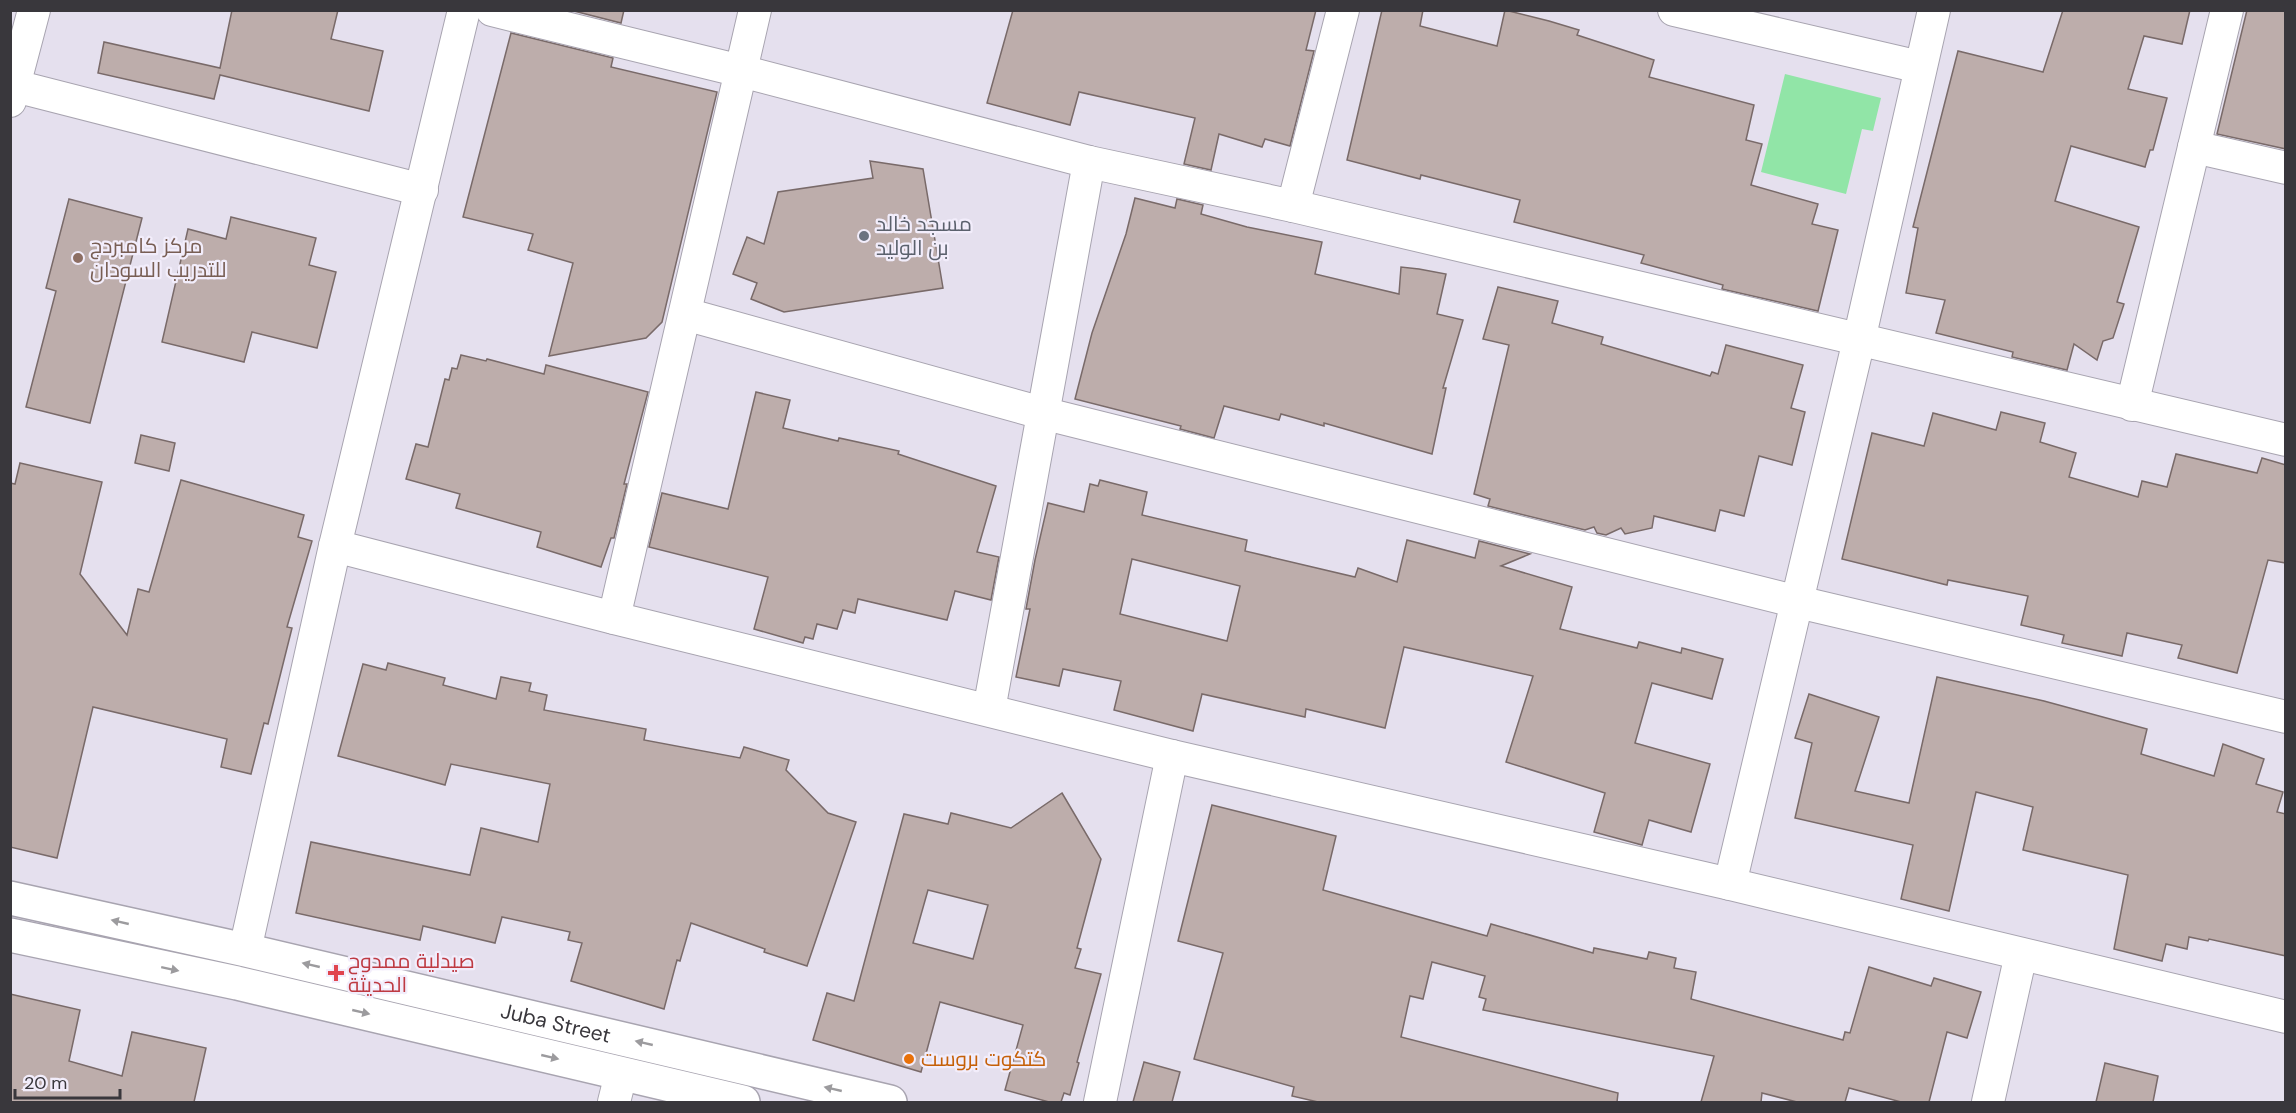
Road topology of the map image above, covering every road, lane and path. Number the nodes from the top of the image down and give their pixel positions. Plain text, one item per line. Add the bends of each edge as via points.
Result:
1 (34, 10) edge
2 (464, 10) edge
3 (492, 10) edge
4 (755, 10) edge
5 (1343, 10) edge
6 (1674, 10) edge
7 (1934, 10) edge
8 (2227, 10) edge
9 (1920, 67) junction
10 (741, 71) junction
11 (13, 94) edge
12 (2194, 147) junction
13 (1089, 162) junction
14 (2286, 168) edge
15 (422, 190) junction
16 (1293, 206) junction
17 (685, 314) junction
18 (1859, 340) junction
19 (2132, 405) junction
20 (1042, 413) junction
21 (2286, 440) edge
22 (335, 546) junction
23 (1798, 602) junction
24 (614, 618) junction
25 (989, 710) junction
26 (2286, 717) edge
27 (1172, 756) junction
28 (1730, 884) junction
29 (10, 898) edge
30 (10, 935) edge
31 (245, 950) junction
32 (2021, 954) junction
33 (2286, 1017) edge
34 (618, 1088) edge
35 (743, 1102) edge
36 (890, 1102) edge
37 (1100, 1102) edge
38 (1988, 1102) edge

1 - 11 street
2 - 15 street
3 - 10 street
4 - 10 street
5 - 16 street
6 - 9 street
7 - 9 street
8 - 12 street
9 - 18 street
10 - 13 street
10 - 17 street
11 - 15 street
12 - 14 street
12 - 19 street
13 - 16 street
13 - 20 street
15 - 22 street
16 - 18 street
17 - 20 street
17 - 24 street
18 - 19 street
18 - 23 street
19 - 21 street
20 - 23 street
20 - 25 street
22 - 24 street
22 - 31 street
23 - 26 street
23 - 28 street
24 - 25 street
25 - 27 street
27 - 28 street
27 - 37 street
28 - 32 street
31 -> 29 street, Juba Street
30 -> 34 street, Juba Street via 237,983
36 -> 31 street, Juba Street
32 - 33 street
32 - 38 street
34 - 35 street, Juba Street

